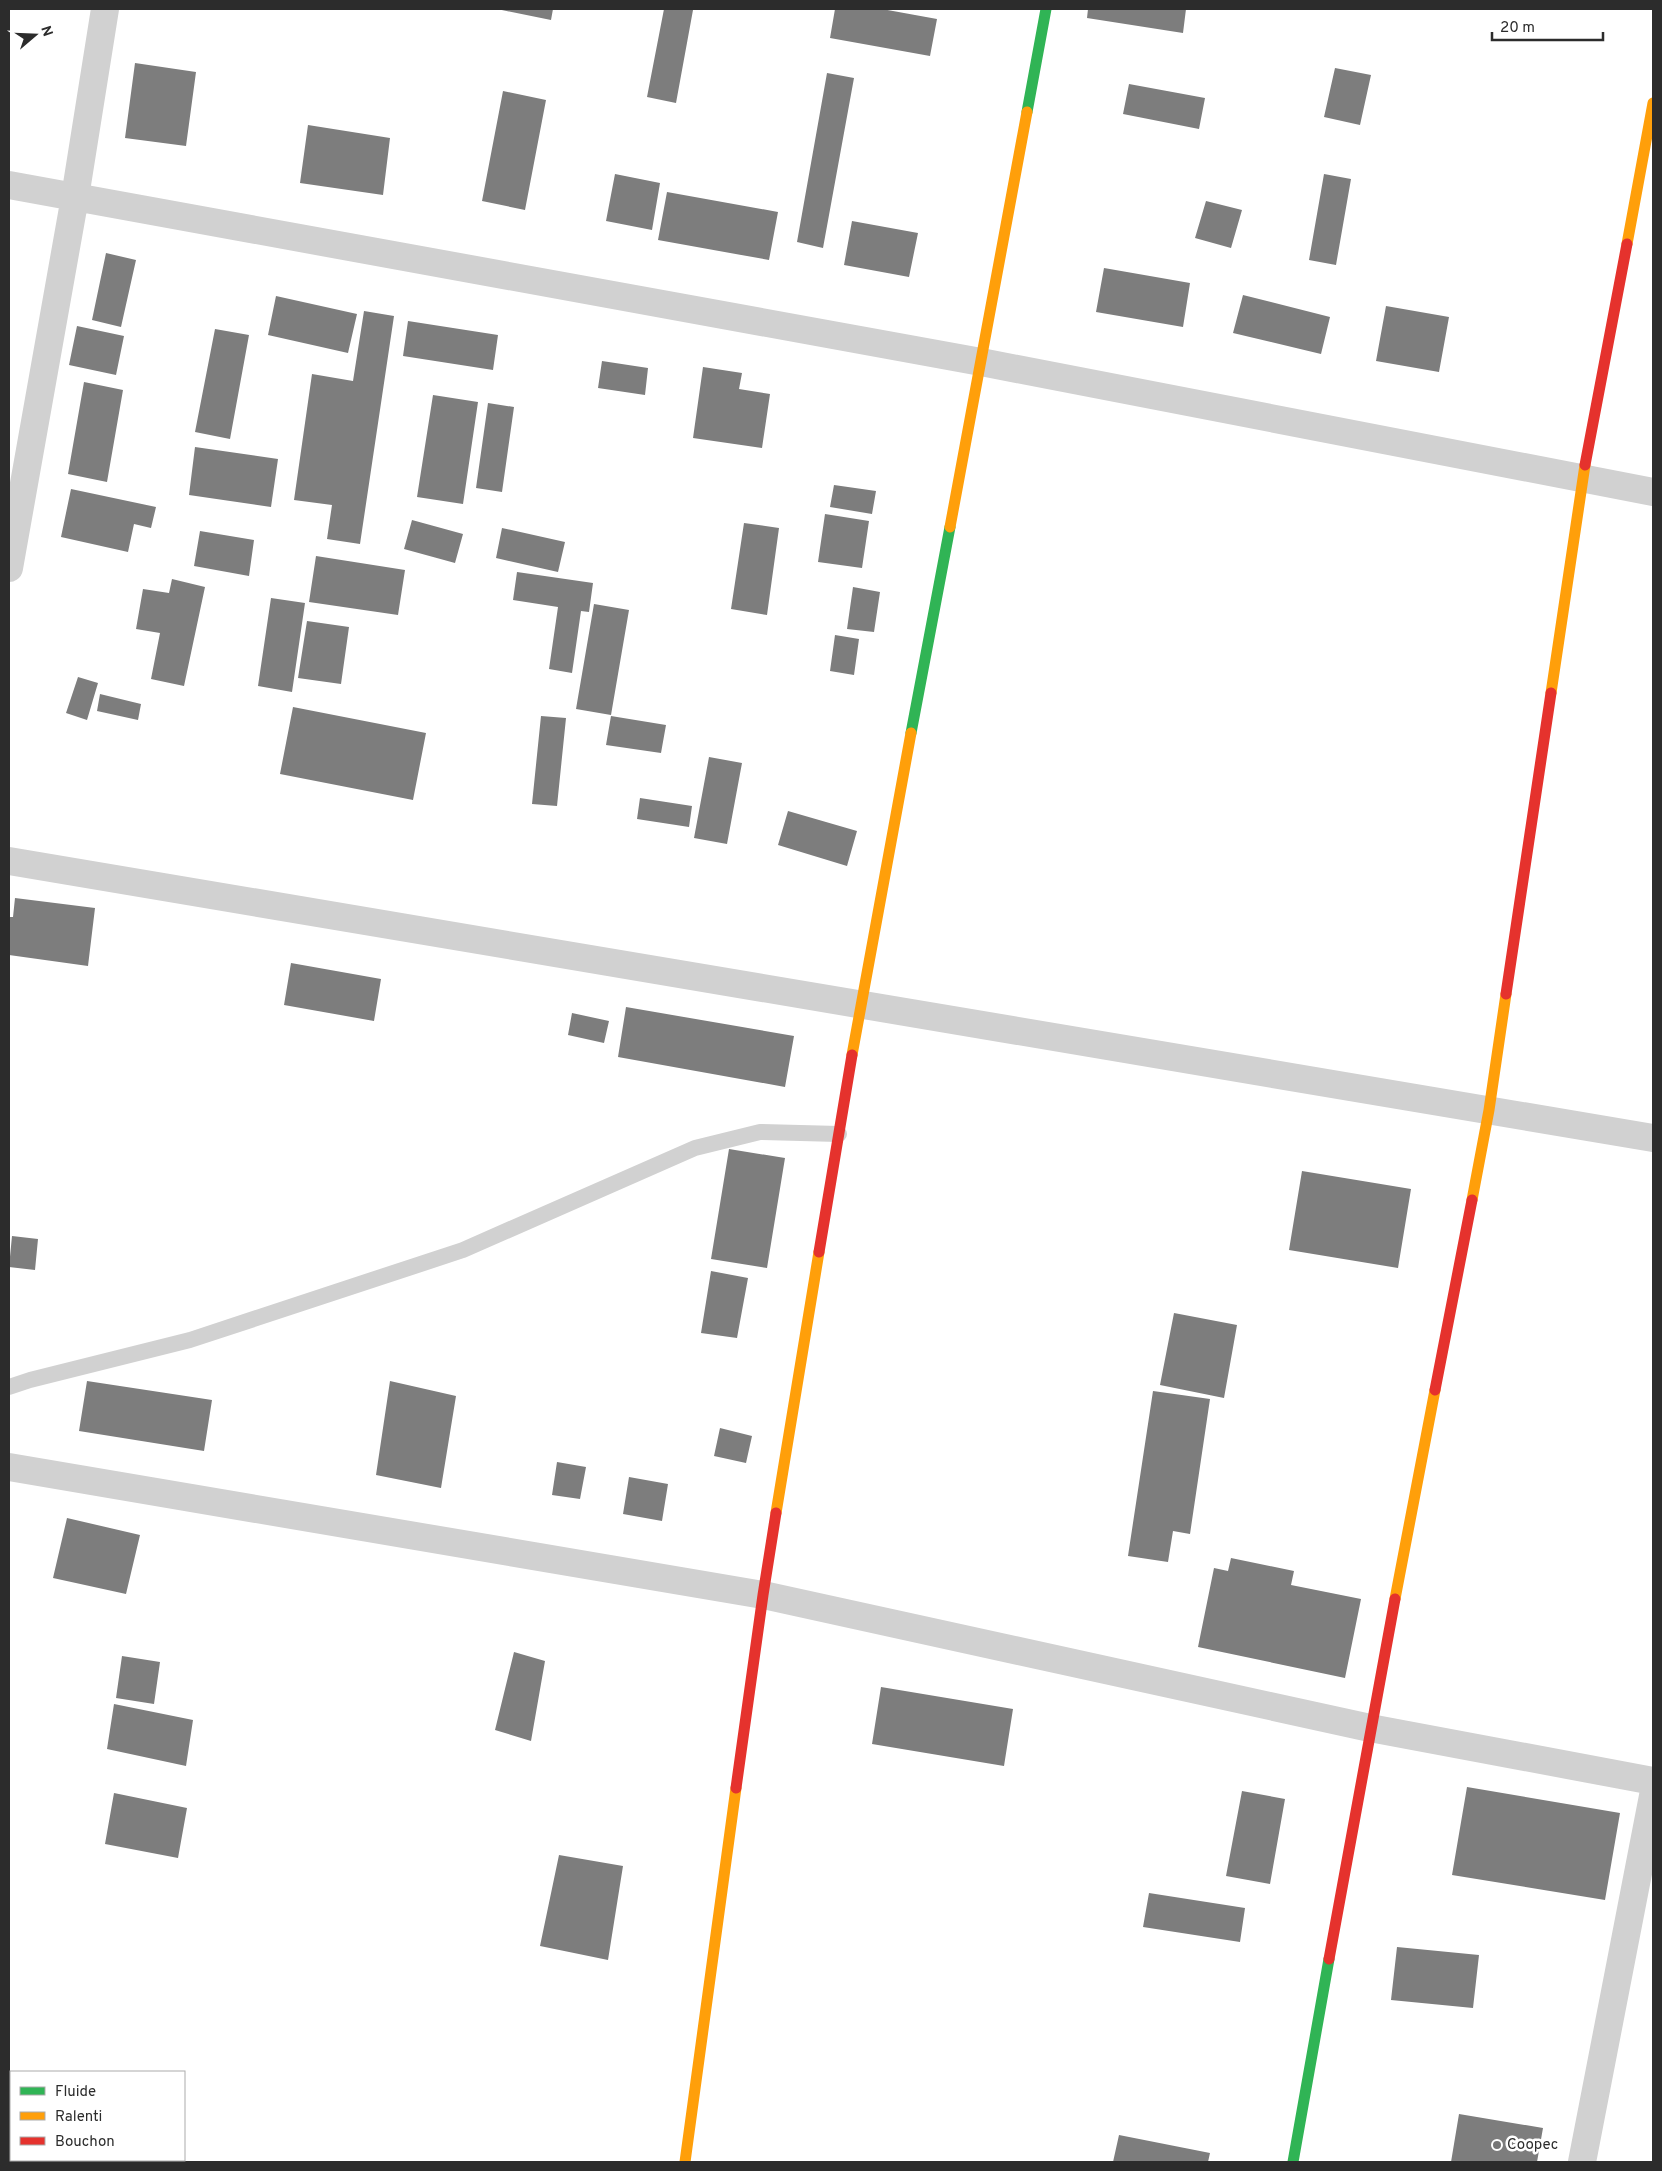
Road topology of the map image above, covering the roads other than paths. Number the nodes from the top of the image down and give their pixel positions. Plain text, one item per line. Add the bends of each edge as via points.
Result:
1 (105, 9) edge
2 (1046, 9) edge
3 (1653, 104) edge
4 (9, 185) edge
5 (75, 196) junction
6 (981, 362) junction
7 (1583, 478) junction
8 (1653, 492) edge
9 (9, 568) edge
10 (9, 862) edge
11 (860, 1006) junction
12 (1489, 1110) junction
13 (838, 1134) junction
14 (1653, 1138) edge
15 (9, 1387) edge
16 (9, 1467) edge
17 (763, 1595) junction
18 (1370, 1728) junction
19 (1653, 1781) edge
20 (1653, 1796) edge
21 (685, 2162) edge
22 (1293, 2162) edge
23 (1582, 2162) edge

1 - 5 street
2 - 6 street
3 - 7 street
4 - 5 street
5 - 6 street
5 - 9 street
6 - 7 street
6 - 11 street
7 - 8 street
7 - 12 street
10 - 11 street
11 - 12 street
11 - 13 street
12 - 14 street
12 - 18 street
13 - 15 lane via 760,1132 695,1148 463,1250 190,1340
13 - 17 street
16 - 17 street
17 - 18 street
17 - 21 street
18 - 19 street
18 - 22 street
20 - 23 street

